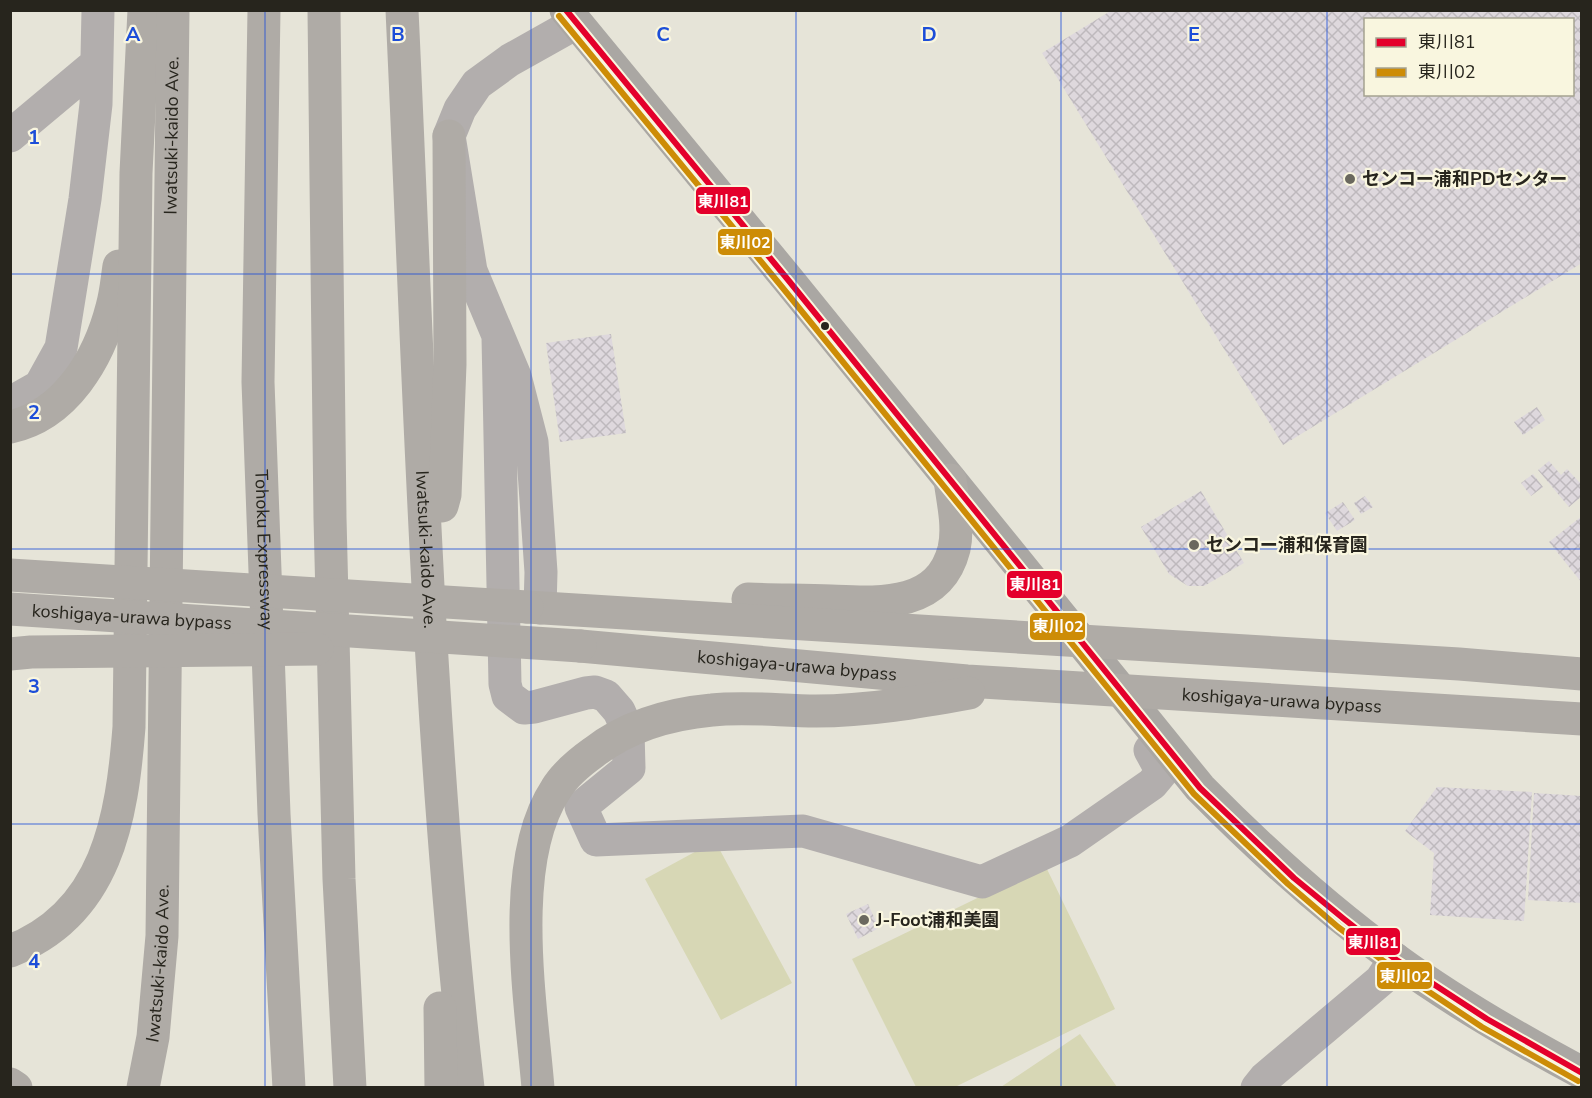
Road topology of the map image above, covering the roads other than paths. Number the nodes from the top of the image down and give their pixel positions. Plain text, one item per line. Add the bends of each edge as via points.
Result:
1 (98, 10) edge
2 (144, 10) edge
3 (173, 10) edge
4 (264, 10) edge
5 (324, 10) edge
6 (402, 10) edge
7 (571, 17) edge
8 (96, 64) junction
9 (10, 136) edge
10 (449, 136) junction
11 (136, 173) junction
12 (498, 337) junction
13 (10, 403) edge
14 (10, 427) edge
15 (950, 480) junction
16 (10, 561) edge
17 (428, 569) junction
18 (10, 575) edge
19 (100, 581) junction
20 (533, 607) junction
21 (10, 609) edge
22 (1080, 641) junction
23 (580, 646) junction
24 (10, 654) edge
25 (1581, 674) edge
26 (1018, 684) junction
27 (1120, 690) junction
28 (434, 703) junction
29 (1581, 719) edge
30 (628, 731) junction
31 (1150, 750) dead end
32 (10, 951) edge
33 (1395, 959) junction
34 (1581, 1073) edge
35 (10, 1084) edge
36 (16, 1088) edge
37 (143, 1088) edge
38 (288, 1088) edge
39 (350, 1088) edge
40 (441, 1088) edge
41 (468, 1088) edge
42 (538, 1088) edge
43 (1257, 1088) edge

1 - 8 street
2 - 11 highway
3 - 37 highway, Iwatsuki-kaido Ave. via 162,936 153,1037
4 - 38 highway, Tohoku Expressway via 258,382
5 - 39 highway via 331,553 339,879
6 - 17 highway, Iwatsuki-kaido Ave.
7 - 10 street via 477,84 460,109
7 - 15 main road
8 - 9 street
8 - 13 street via 96,105 85,199 61,348 40,386
10 - 12 street via 471,271
10 - 17 highway via 450,364 445,495
11 - 14 highway via 112,307 99,345 88,366 50,409 22,425
11 - 32 highway via 129,727 120,805 103,862 83,896 53,928
12 - 20 street via 515,376 532,442 541,572
12 - 30 street via 508,696 524,708 534,708 595,692 613,703
15 - 20 highway via 956,525 954,548 946,569 923,592 899,600 872,603 734,598
15 - 22 main road
16 - 19 highway, bridge
17 - 28 highway, Iwatsuki-kaido Ave.
18 - 19 highway, koshigaya-urawa bypass, bridge
19 - 20 highway, koshigaya-urawa bypass, bridge
20 - 22 highway, koshigaya-urawa bypass
21 - 23 highway, koshigaya-urawa bypass, bridge
22 - 25 highway, koshigaya-urawa bypass
22 - 27 main road
23 - 24 highway, bridge
23 - 26 highway, koshigaya-urawa bypass
26 - 27 highway, koshigaya-urawa bypass
26 - 30 highway via 897,705 819,711 714,709 673,715
27 - 29 highway, koshigaya-urawa bypass
27 - 33 main road via 1200,788 1253,841
28 - 40 highway
28 - 41 highway, Iwatsuki-kaido Ave.
30 - 31 street via 629,768 581,807 596,840 803,831 982,882 1070,841 1152,783 1162,772
30 - 42 highway via 577,765 556,789 532,851 525,942
33 - 34 main road via 1443,992
33 - 43 street via 1381,980
35 - 36 highway

